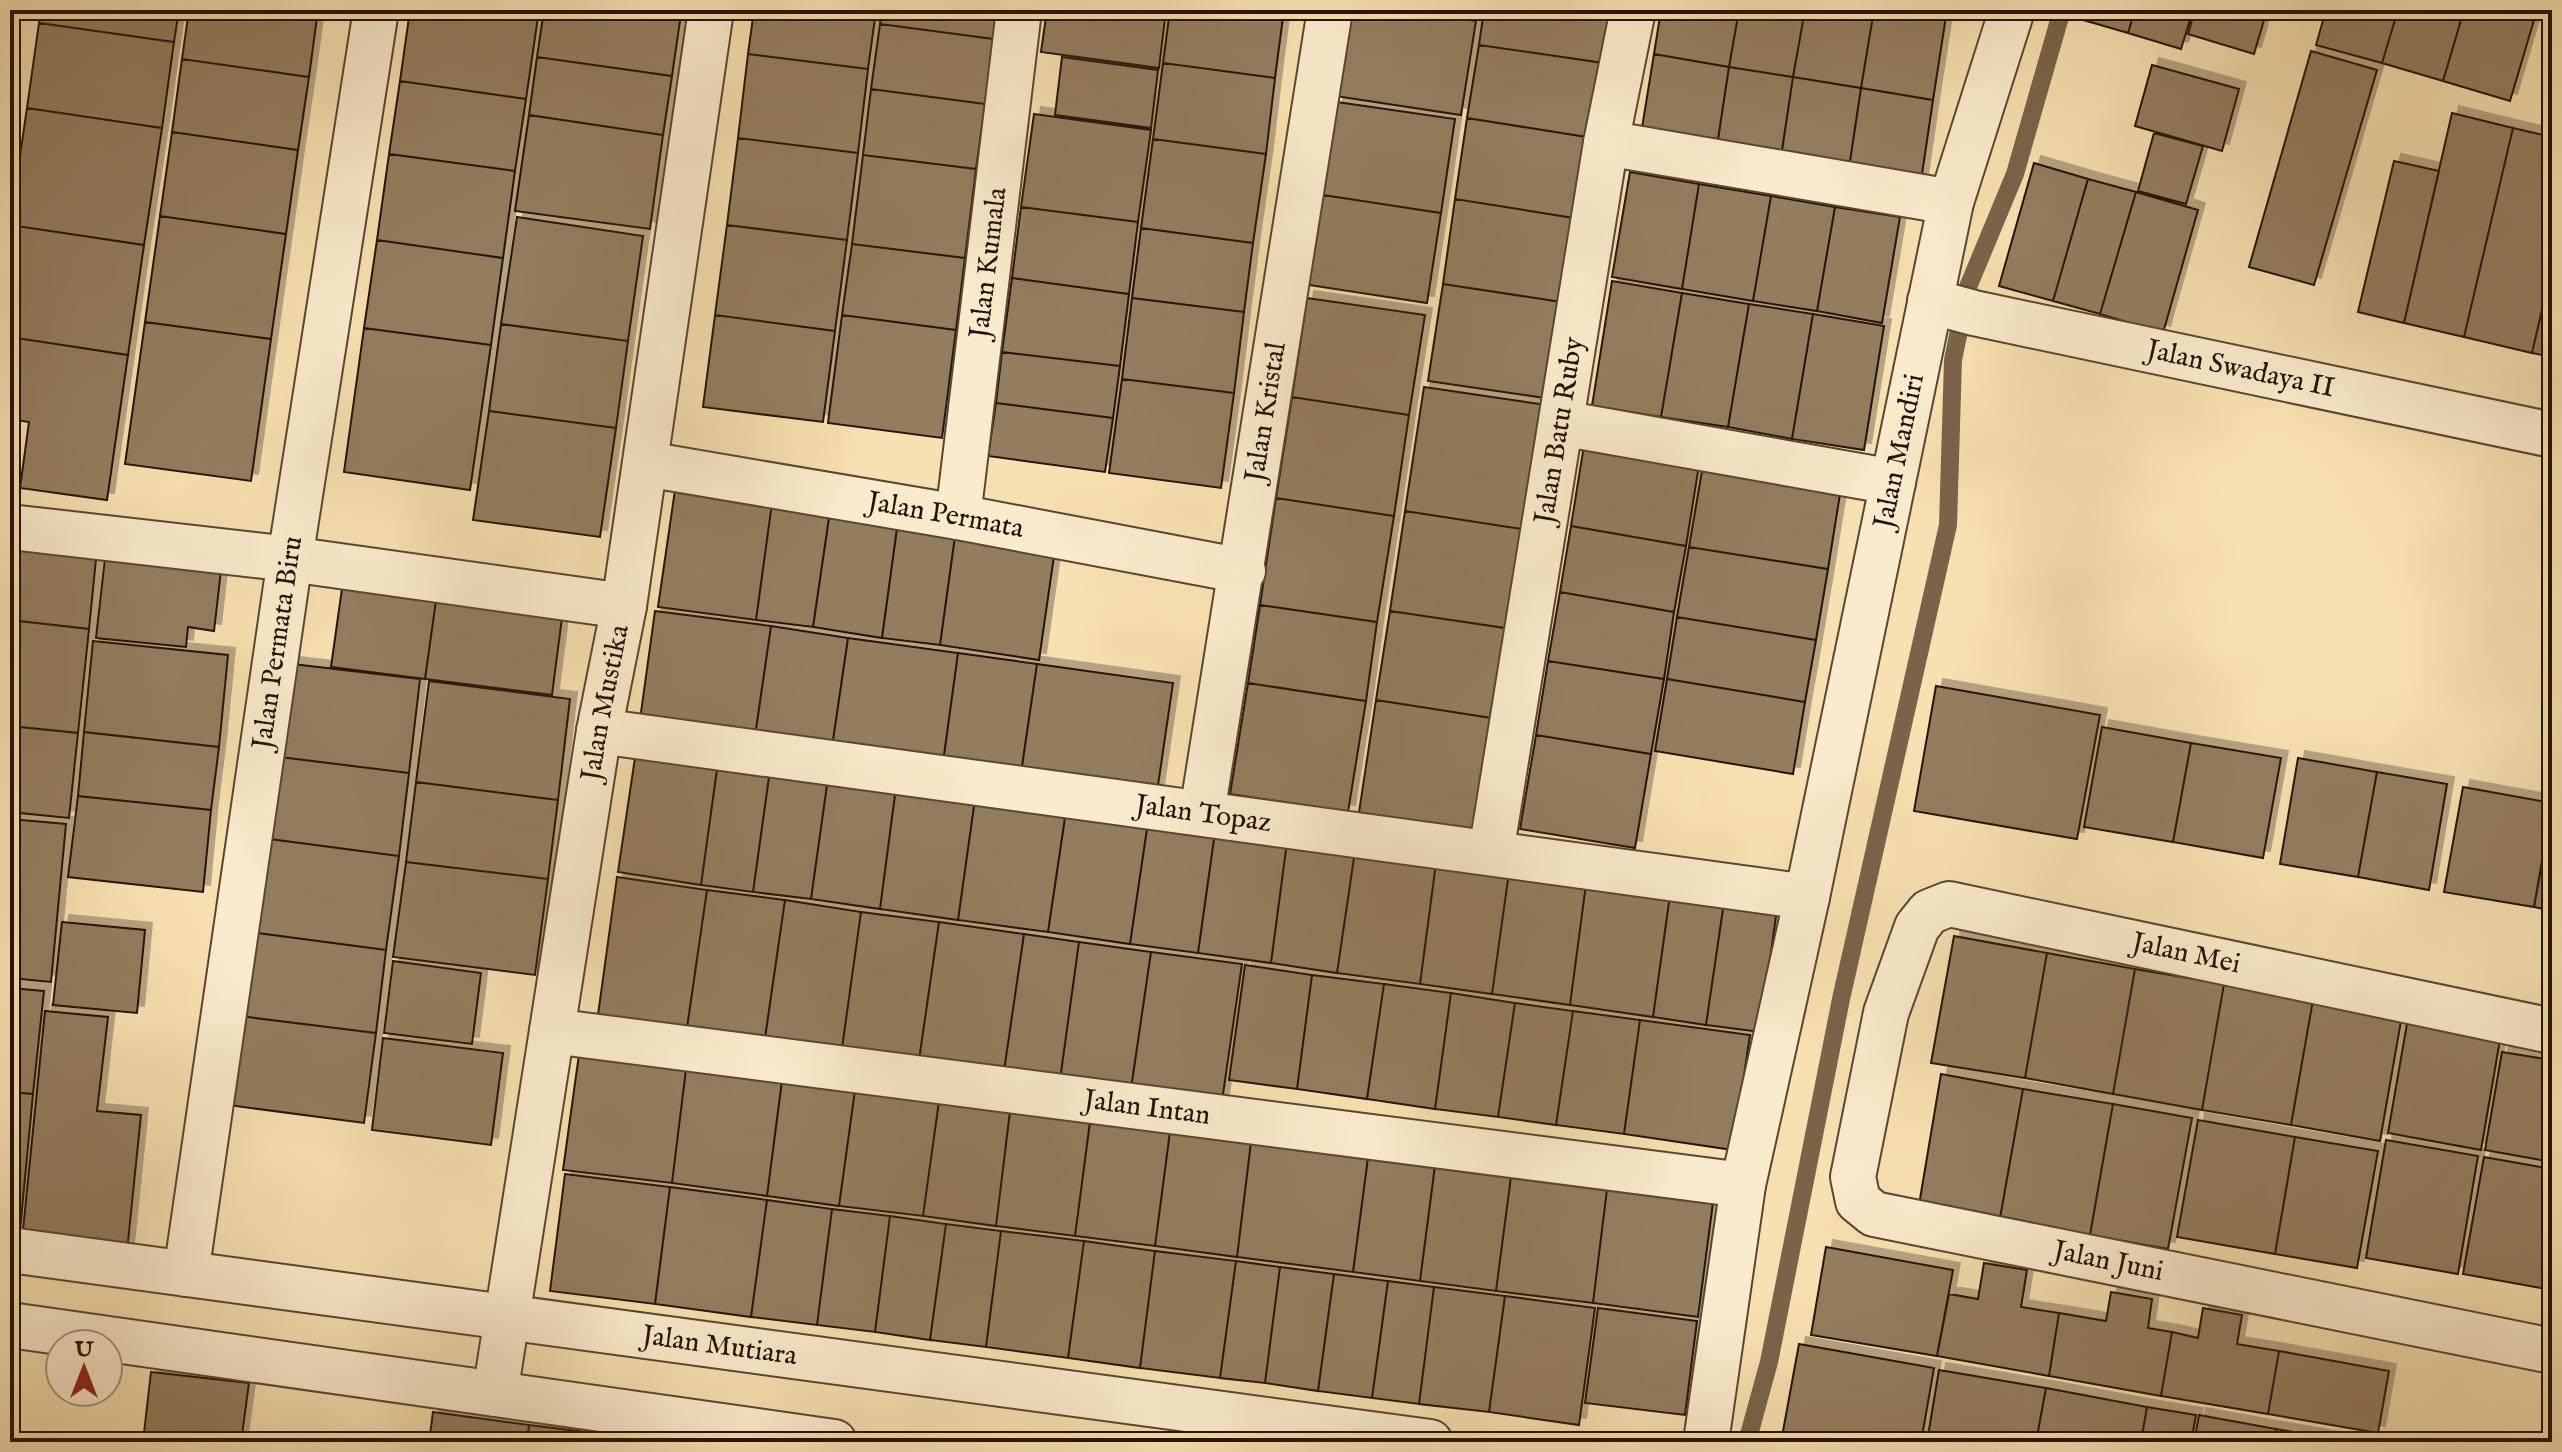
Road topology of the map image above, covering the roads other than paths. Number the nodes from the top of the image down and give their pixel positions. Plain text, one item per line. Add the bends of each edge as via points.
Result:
1 (376, 10) edge
2 (711, 10) edge
3 (1019, 10) edge
4 (1330, 10) edge
5 (1633, 10) edge
6 (2012, 10) edge
7 (1606, 143) junction
8 (1951, 202) junction
9 (1953, 307) junction
10 (1561, 423) junction
11 (2552, 435) edge
12 (646, 464) junction
13 (1893, 482) junction
14 (958, 517) junction
15 (10, 527) edge
16 (290, 559) junction
17 (1243, 571) junction
18 (624, 606) junction
19 (599, 731) junction
20 (1202, 813) junction
21 (1491, 853) junction
22 (1807, 897) junction
23 (1886, 1013) joint
24 (552, 1031) junction
25 (2552, 1031) edge
26 (1743, 1185) junction
27 (10, 1250) edge
28 (186, 1274) junction
29 (506, 1317) junction
30 (10, 1325) edge
31 (2552, 1351) edge
32 (495, 1394) junction
33 (834, 1442) edge
34 (1430, 1442) edge
35 (1706, 1442) edge

1 - 16 street, Jalan Permata Biru
2 - 12 street, Jalan Mustika
3 - 14 street, Jalan Kumala
4 - 17 street, Jalan Kristal
5 - 7 street, Jalan Batu Ruby
6 - 8 street, Jalan Mandiri
7 - 8 street
7 - 10 street, Jalan Batu Ruby
8 - 9 street, Jalan Mandiri
9 - 11 street, Jalan Swadaya II
9 - 13 street, Jalan Mandiri
10 - 13 street
10 - 21 street, Jalan Batu Ruby
12 - 14 street, Jalan Permata
12 - 18 street, Jalan Mustika
13 - 22 street, Jalan Mandiri
14 - 17 street, Jalan Permata
15 - 16 street
16 - 18 street
16 - 28 street, Jalan Permata Biru
17 - 20 street, Jalan Kristal
18 - 19 street, Jalan Mustika
19 - 20 street, Jalan Topaz
19 - 24 street, Jalan Mustika
20 - 21 street, Jalan Topaz
21 - 22 street, Jalan Topaz
22 - 26 street, Jalan Mandiri
23 - 25 street, Jalan Mei via 1917,927 1929,912 1949,904
23 - 31 street, Jalan Juni via 1853,1177 1858,1201 1874,1214
24 - 26 street, Jalan Intan
24 - 29 street, Jalan Mustika
26 - 35 street, Jalan Mandiri
27 - 28 street, Jalan Mutiara
28 - 29 street, Jalan Mutiara
29 - 32 street, Jalan Mustika
29 - 34 street, Jalan Mutiara
30 - 32 street
32 - 33 street

